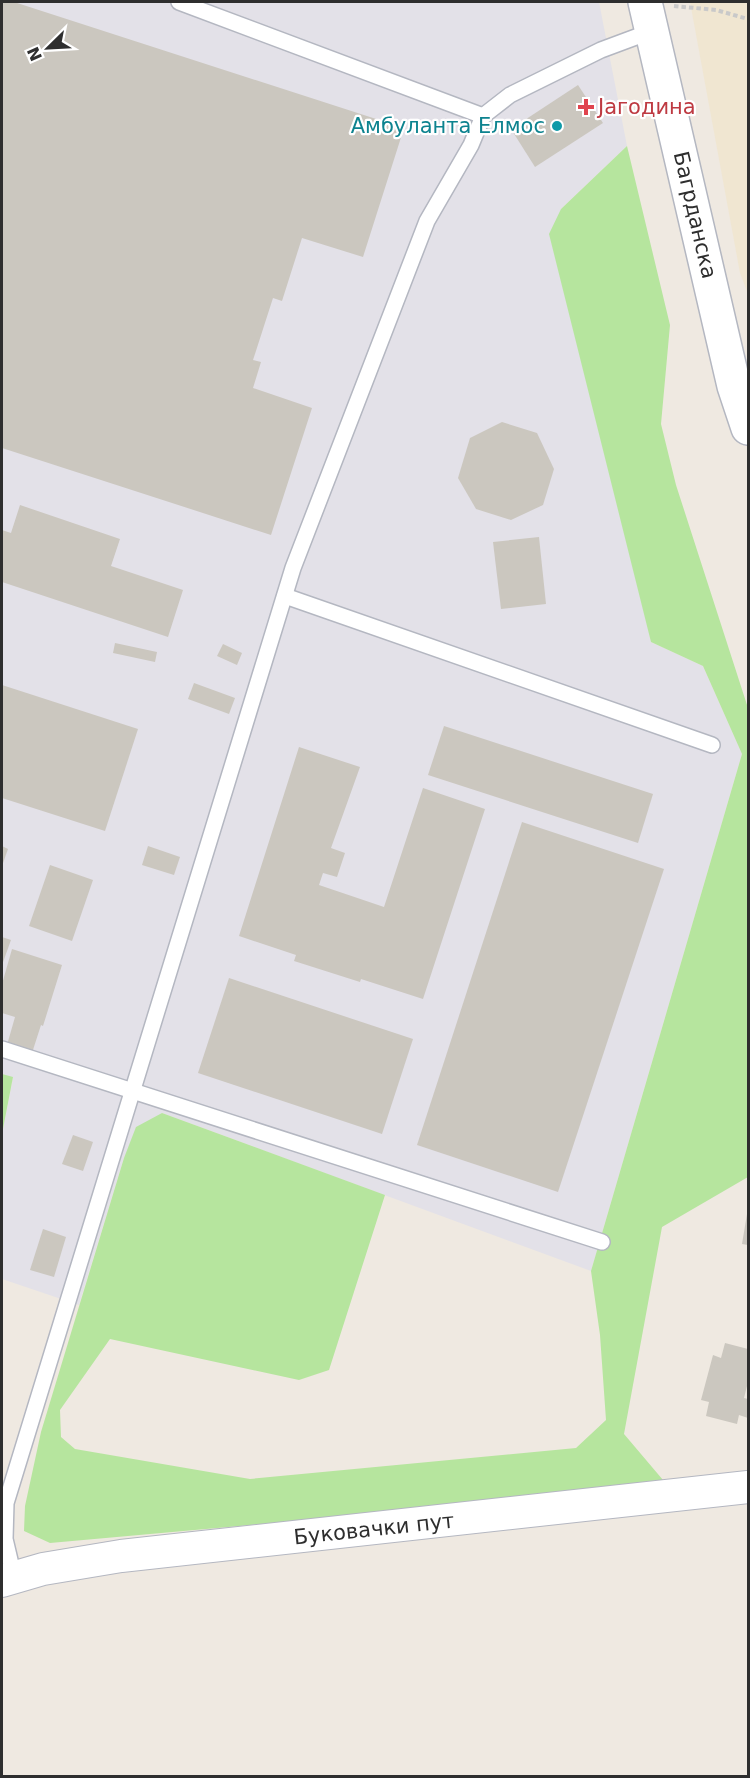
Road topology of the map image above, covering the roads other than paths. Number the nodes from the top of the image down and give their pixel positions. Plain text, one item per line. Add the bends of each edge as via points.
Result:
1 (178, 2) edge
2 (648, 15) edge
3 (483, 116) junction
4 (741, 388) edge
5 (748, 428) edge
6 (285, 596) junction
7 (712, 745) dead end
8 (2, 1049) edge
9 (133, 1091) junction
10 (602, 1242) dead end
11 (748, 1487) edge
12 (8, 1579) edge

1 - 3 lane
2 - 3 lane via 601,50 510,96
2 - 4 main road, Багрданска
3 - 6 lane via 471,145 427,221
4 - 5 main road, Багрданска
6 - 7 lane
6 - 9 lane
8 - 9 lane
9 - 10 lane
9 - 12 lane via 6,1503
11 - 12 street, Буковачки пут via 121,1556

